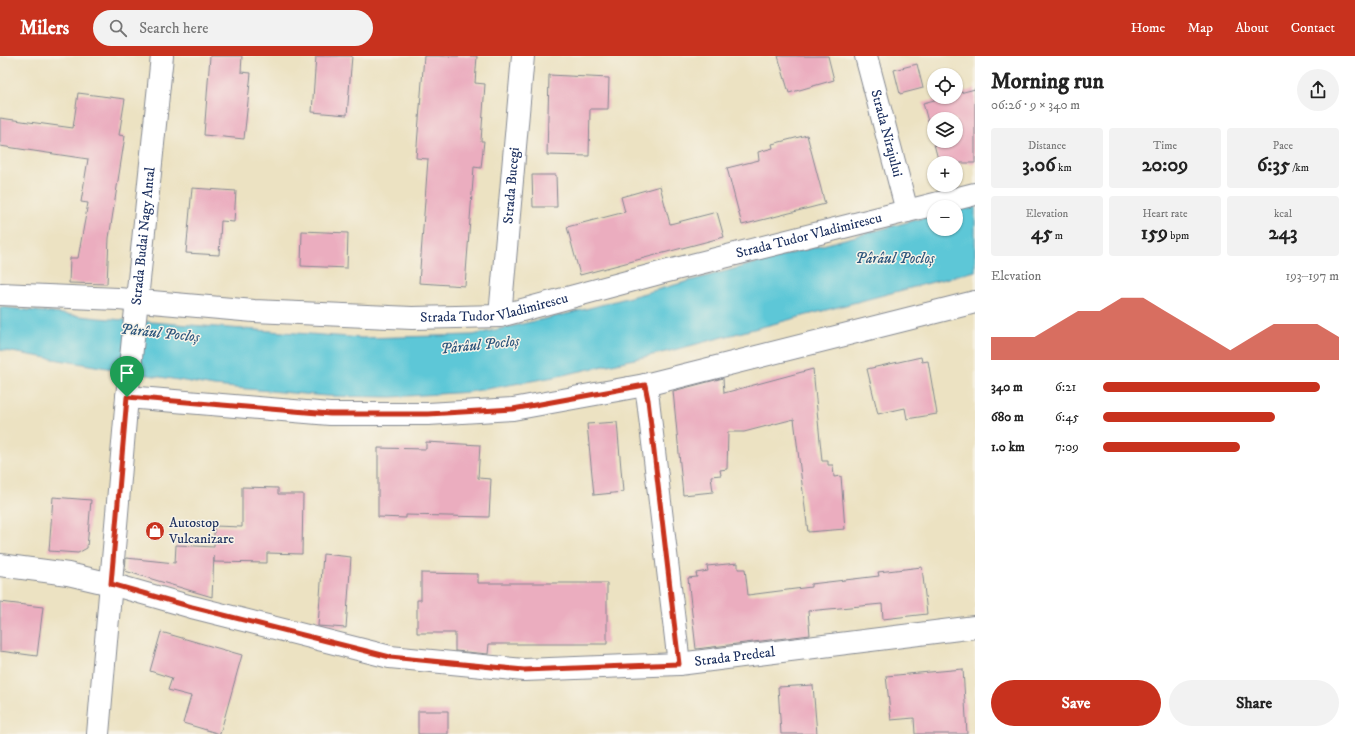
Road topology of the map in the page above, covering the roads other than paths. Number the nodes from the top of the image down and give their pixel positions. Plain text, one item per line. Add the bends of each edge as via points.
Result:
1 (162, 56) edge
2 (523, 56) edge
3 (866, 56) edge
4 (975, 194) edge
5 (907, 211) junction
6 (0, 294) edge
7 (975, 302) edge
8 (136, 304) junction
9 (500, 316) junction
10 (645, 385) junction
11 (128, 387) junction
12 (0, 564) edge
13 (111, 584) junction
14 (975, 627) edge
15 (679, 664) junction
16 (98, 734) edge

1 - 8 street, Strada Budai Nagy Antal
2 - 9 street, Strada Bucegi
3 - 5 street, Strada Nirajului
4 - 5 street, Strada Tudor Vladimirescu
5 - 9 street, Strada Tudor Vladimirescu
6 - 8 street, Strada Tudor Vladimirescu
7 - 10 street
8 - 9 street, Strada Tudor Vladimirescu via 397,317
8 - 11 street, Strada Budai Nagy Antal
10 - 11 street via 513,409 428,414 330,414
10 - 15 street
11 - 13 street, Strada Budai Nagy Antal
12 - 13 street, Strada Predeal via 68,574
13 - 15 street, Strada Predeal via 390,657 524,670
13 - 16 street, Strada Budai Nagy Antal
14 - 15 street, Strada Predeal

